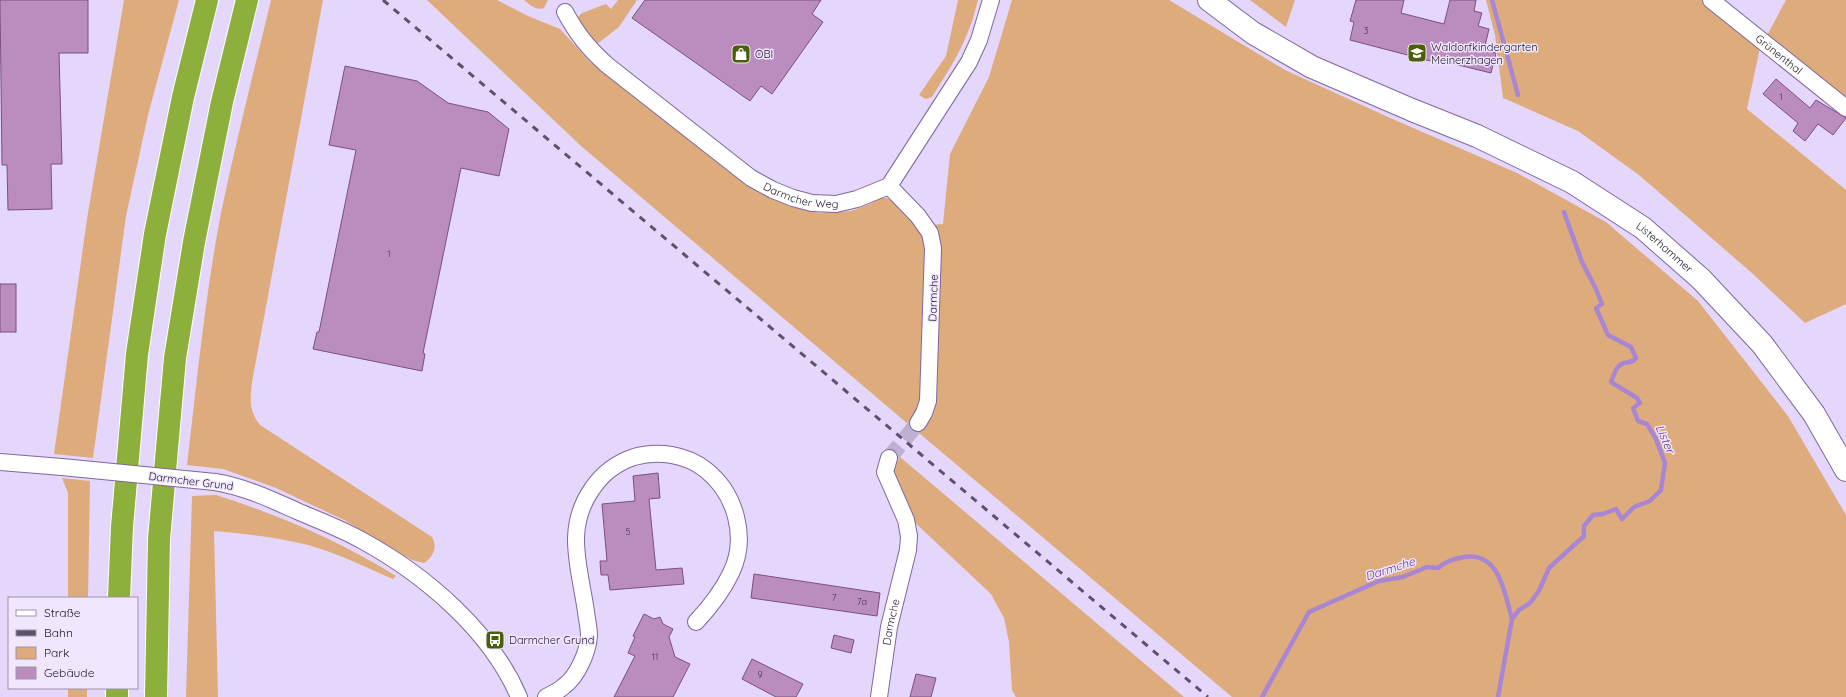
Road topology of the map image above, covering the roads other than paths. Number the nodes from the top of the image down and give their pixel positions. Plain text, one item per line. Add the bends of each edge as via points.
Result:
1 (207, 0) edge
2 (247, 0) edge
3 (991, 0) edge
4 (1209, 0) edge
5 (1711, 0) edge
6 (564, 12) dead end
7 (1846, 108) edge
8 (889, 186) junction
9 (918, 423) tunnel mouth
10 (889, 458) tunnel mouth
11 (0, 462) edge
12 (1846, 470) edge
13 (118, 597) edge
14 (696, 622) dead end
15 (156, 697) edge
16 (519, 697) edge
17 (546, 697) edge
18 (879, 697) edge

1 - 13 highway via 183,97 157,226 137,354
2 - 15 highway via 222,102 195,234 175,358 159,539
3 - 8 street via 979,40 969,62
4 - 12 main road, Listerhammer via 1254,33 1312,67 1477,136 1572,182 1643,228 1701,278 1762,344 1814,414
5 - 7 street, Grünenthal
6 - 8 street, Darmcher Weg via 588,48 607,65 733,164 773,190 812,203 836,204 857,199
8 - 9 street, Darmche via 918,216 930,233 934,248 928,401
10 - 18 street, Darmche via 885,472 906,520 909,536 908,550 889,627
11 - 16 street, Darmcher Grund, bridge via 215,482 245,488 336,528 394,560 430,586 479,633 505,669
14 - 17 street via 716,600 732,572 739,549 738,524 730,500 706,470 683,458 654,453 625,460 596,483 584,501 576,524 576,548 589,636 582,663 565,686

